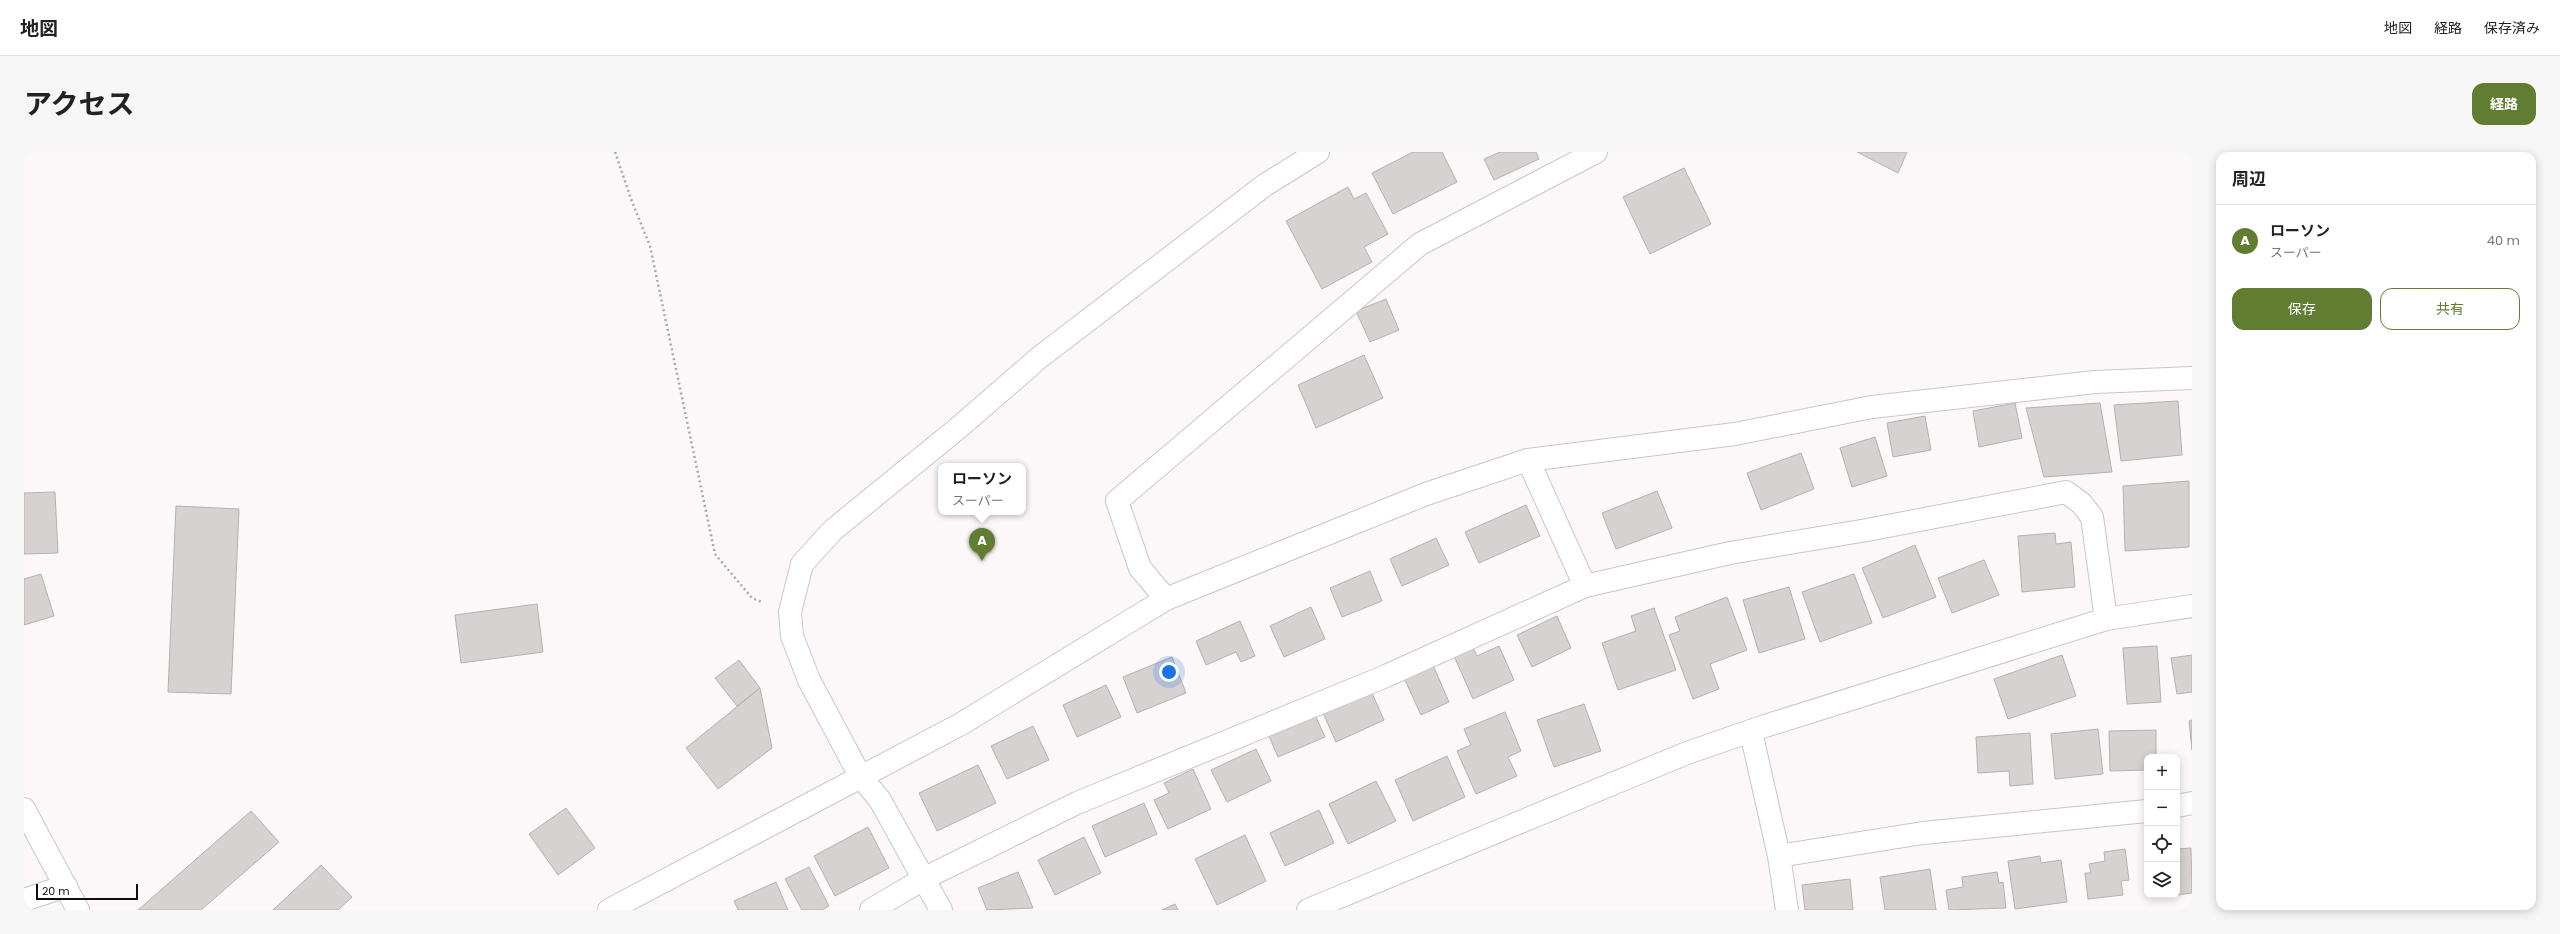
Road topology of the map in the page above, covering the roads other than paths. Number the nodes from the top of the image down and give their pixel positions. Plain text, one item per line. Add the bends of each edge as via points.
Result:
1 (1318, 152) edge
2 (1596, 152) edge
3 (2192, 378) edge
4 (1528, 460) junction
5 (1585, 586) junction
6 (1166, 599) junction
7 (2192, 606) edge
8 (2106, 619) junction
9 (1751, 732) junction
10 (860, 776) junction
11 (2192, 803) edge
12 (2180, 805) edge
13 (24, 809) edge
14 (2144, 811) edge
15 (1779, 856) junction
16 (925, 878) junction
17 (66, 886) junction
18 (24, 900) edge
19 (78, 910) edge
20 (609, 910) edge
21 (871, 910) edge
22 (941, 910) edge
23 (1308, 910) edge
24 (1787, 910) edge

1 - 10 street via 1266,185 1040,357 957,429 833,530 802,564 790,612 792,636 809,680
2 - 6 street via 1420,244 1117,501 1140,568
3 - 4 street via 2095,382 1872,406 1735,434
4 - 5 street
4 - 6 street via 1426,494
5 - 8 street via 1730,553 2066,492 2081,503 2092,517
5 - 16 street via 1386,676 1077,803
6 - 10 street via 961,724
7 - 8 street
8 - 9 street
9 - 15 street
9 - 23 street via 1687,753
10 - 16 street via 880,800
10 - 20 street
11 - 12 street
13 - 17 street
14 - 15 street via 1923,833
15 - 24 street
16 - 21 street
16 - 22 street
17 - 18 street
17 - 19 street

